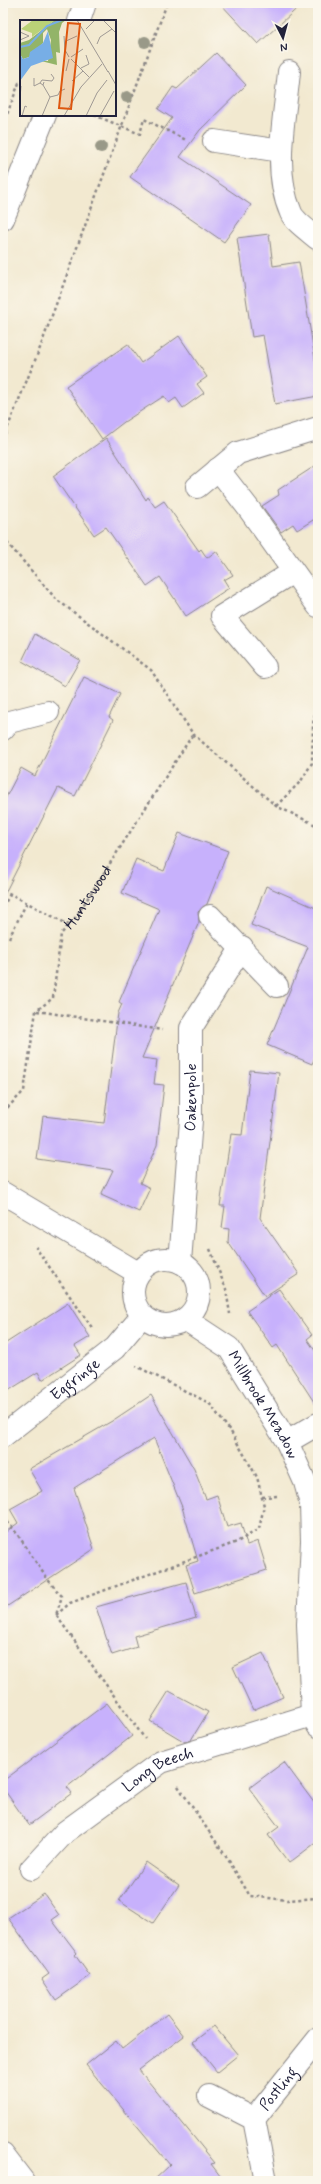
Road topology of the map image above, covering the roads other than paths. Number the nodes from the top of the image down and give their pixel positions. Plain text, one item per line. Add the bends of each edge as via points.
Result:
1 (85, 3) edge
2 (79, 20) edge
3 (289, 72) dead end
4 (45, 116) edge
5 (214, 141) road end
6 (281, 150) junction
7 (3, 219) edge
8 (318, 239) edge
9 (318, 428) edge
10 (218, 470) junction
11 (197, 486) dead end
12 (293, 572) junction
13 (318, 606) edge
14 (264, 667) dead end
15 (48, 712) dead end
16 (5, 722) edge
17 (210, 916) dead end
18 (242, 948) junction
19 (277, 986) dead end
20 (3, 1193) edge
21 (180, 1262) junction
22 (138, 1273) junction
23 (142, 1316) junction
24 (185, 1319) junction
25 (318, 1424) edge
26 (3, 1436) edge
27 (287, 1442) junction
28 (314, 1673) edge
29 (315, 1720) edge
30 (31, 1869) dead end
31 (318, 2039) edge
32 (209, 2096) dead end
33 (254, 2119) junction
34 (3, 2155) edge
35 (23, 2181) edge
36 (266, 2181) edge

1 - 2 street
3 - 6 street
4 - 7 street
5 - 6 street
6 - 8 street via 282,180 292,214
9 - 10 street via 238,453
10 - 11 street
10 - 12 street
12 - 13 street
12 - 14 street via 222,616
15 - 16 street
17 - 18 street
18 - 19 street
18 - 21 street, Oakenpole via 191,1028 191,1120
20 - 22 street
21 - 22 street via 162,1259 144,1266
21 - 24 street via 190,1268 199,1289 198,1300
22 - 23 street via 132,1295
23 - 24 street via 149,1321 166,1325
23 - 26 street, Eggringe via 115,1348
24 - 27 street, Millbrook Meadow via 229,1348
25 - 27 street
27 - 28 street, Millbrook Meadow via 306,1482 311,1504 308,1624
28 - 29 street, Millbrook Meadow
29 - 30 street, Long Beech via 161,1762 65,1832
31 - 33 street, Postling
32 - 33 street, Postling
33 - 36 street, Postling
34 - 35 street

